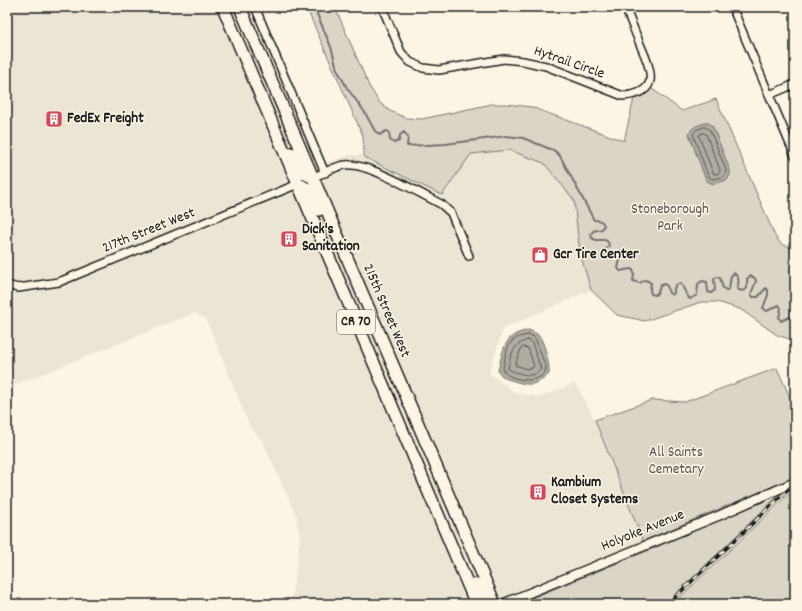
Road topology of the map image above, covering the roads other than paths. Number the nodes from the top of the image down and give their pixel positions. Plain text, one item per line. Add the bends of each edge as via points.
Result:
1 (223, 7) edge
2 (240, 7) edge
3 (255, 7) edge
4 (382, 7) edge
5 (624, 7) edge
6 (732, 7) edge
7 (795, 84) edge
8 (769, 94) junction
9 (263, 102) junction
10 (795, 156) edge
11 (325, 173) junction
12 (313, 177) junction
13 (298, 184) junction
14 (469, 256) dead end
15 (348, 258) junction
16 (7, 284) edge
17 (795, 482) edge
18 (443, 526) junction
19 (476, 604) edge
20 (487, 604) edge
21 (496, 604) edge
22 (502, 604) edge

1 - 9 main road, CR 70
2 - 12 main road, 215th Street West / CR 70
3 - 11 street
4 - 5 street, Hytrail Circle via 401,52 410,62 423,68 439,70 504,59 523,60 546,66 623,96 635,95 645,89 651,79 650,67
6 - 8 street
7 - 8 street
8 - 10 street
9 - 12 main road via 278,124 301,170
9 - 13 main road, CR 70
11 - 12 street
11 - 14 street via 343,165 355,164 441,204 451,213
12 - 15 main road, 215th Street West / CR 70
13 - 15 main road via 305,187 313,196 331,234
13 - 16 street, 217th Street West via 59,282 18,288
13 - 18 main road, CR 70
15 - 21 main road, 215th Street West / CR 70
17 - 22 street, Holyoke Avenue
18 - 19 main road, CR 70
18 - 20 main road via 457,546

